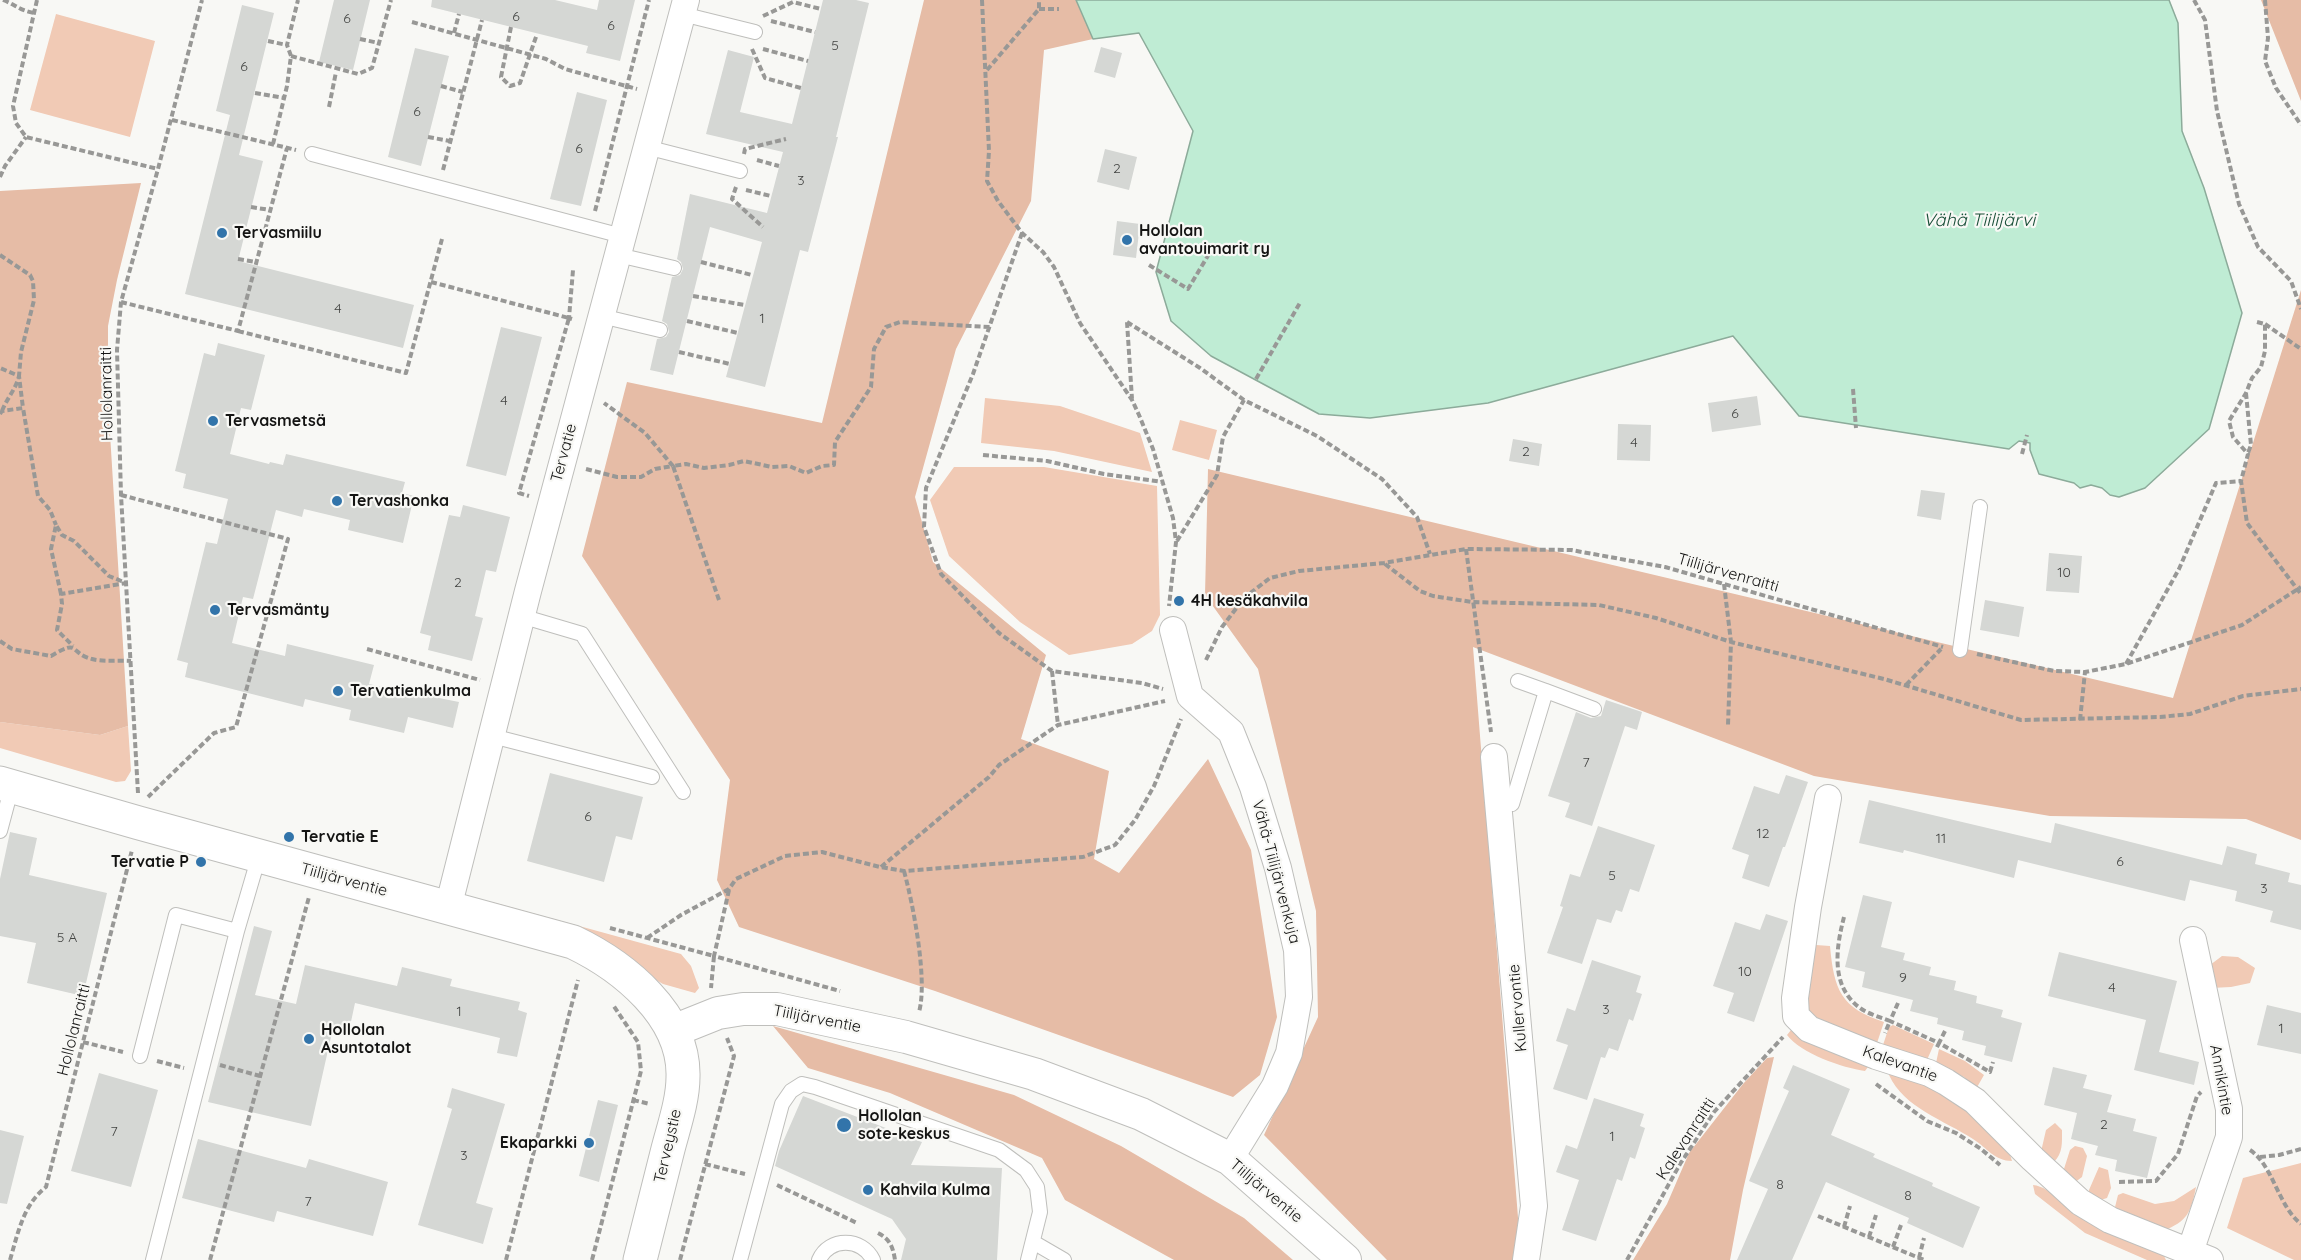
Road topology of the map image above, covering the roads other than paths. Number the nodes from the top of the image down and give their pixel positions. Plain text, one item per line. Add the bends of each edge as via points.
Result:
1 (684, 7) edge
2 (755, 32) dead end
3 (646, 147) junction
4 (312, 154) road end
5 (740, 171) dead end
6 (620, 246) junction
7 (674, 268) dead end
8 (590, 318) junction
9 (660, 330) dead end
10 (1980, 507) dead end
11 (521, 616) junction
12 (1173, 630) road end
13 (1960, 650) road end
14 (1518, 681) dead end
15 (1546, 691) junction
16 (1594, 709) dead end
17 (492, 736) junction
18 (1494, 757) road end
19 (652, 777) dead end
20 (6, 785) edge
21 (683, 792) dead end
22 (1828, 798) dead end
23 (1512, 804) dead end
24 (0, 831) edge
25 (259, 856) junction
26 (448, 908) junction
27 (237, 931) junction
28 (2193, 940) dead end
29 (673, 1030) junction
30 (140, 1056) dead end
31 (1230, 1159) junction
32 (1033, 1242) junction
33 (2200, 1256) edge
34 (153, 1260) edge
35 (640, 1260) edge
36 (740, 1260) edge
37 (819, 1260) edge
38 (873, 1260) edge
39 (1028, 1260) edge
40 (1064, 1260) edge
41 (1345, 1260) edge
42 (1526, 1260) edge

1 - 2 lane
1 - 3 street, Tervatie
3 - 5 lane
3 - 6 street, Tervatie
4 - 6 lane via 591,228
6 - 7 lane
6 - 8 street, Tervatie
8 - 9 lane
8 - 11 street, Tervatie via 582,387
10 - 13 lane
11 - 17 street, Tervatie
11 - 21 lane via 582,634
12 - 31 street, Vähä-Tiilijärvenkuja via 1190,696 1230,732 1253,787 1278,868 1297,950 1299,997 1289,1053 1275,1086
14 - 15 lane
15 - 16 lane
15 - 23 lane
17 - 19 lane
17 - 26 street, Tervatie
18 - 42 street, Kullervontie via 1534,1206
20 - 24 lane
20 - 25 main road, Tiilijärventie via 141,806
22 - 33 street, Kalevantie via 1808,907 1796,1016 1809,1029 1929,1073 1975,1101 2080,1202 2110,1220
25 - 26 main road, Tiilijärventie
25 - 27 lane
26 - 29 main road, Tiilijärventie via 573,942 596,953 640,985
27 - 30 lane via 177,915
27 - 34 lane
28 - 33 street, Annikintie via 2229,1109 2229,1137
29 - 31 street, Tiilijärventie via 718,1013 742,1009 777,1009 820,1017 1034,1074 1141,1114
29 - 35 main road, Terveystie via 683,1077
31 - 41 street, Tiilijärventie
32 - 36 lane via 1040,1212 1037,1187 1026,1170 999,1150 802,1084 782,1104
32 - 39 lane
32 - 40 lane
37 - 38 lane via 828,1248 846,1242 865,1249

